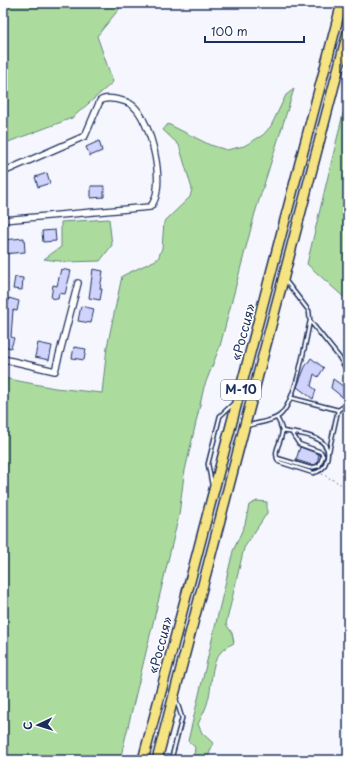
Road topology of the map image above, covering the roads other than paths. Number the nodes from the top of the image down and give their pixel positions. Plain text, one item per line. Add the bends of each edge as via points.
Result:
1 (342, 3) edge
2 (348, 32) edge
3 (3, 172) edge
4 (3, 220) edge
5 (283, 277) junction
6 (78, 283) dead end
7 (310, 321) junction
8 (3, 359) edge
9 (348, 372) edge
10 (292, 398) junction
11 (238, 400) junction
12 (348, 404) edge
13 (338, 410) junction
14 (277, 418) junction
15 (244, 426) junction
16 (282, 431) junction
17 (292, 433) junction
18 (328, 453) junction
19 (277, 458) junction
20 (214, 494) junction
21 (174, 692) junction
22 (143, 760) edge
23 (157, 760) edge
24 (171, 760) edge

1 - 11 highway, «Россия» / М-10
2 - 5 highway, «Россия» / М-10
3 - 4 street via 85,136 100,101 106,98 132,105 138,112 158,170 158,193 154,204 146,208
5 - 7 lane via 309,310
5 - 15 highway, «Россия» / М-10
6 - 8 street via 55,371
7 - 9 lane
7 - 10 lane
10 - 13 lane
10 - 14 lane
11 - 20 highway, «Россия» / М-10
11 - 20 lane via 220,416 208,464
12 - 13 lane
13 - 18 lane
14 - 15 lane
14 - 16 lane
15 - 21 highway, «Россия» / М-10
16 - 17 lane
16 - 19 lane via 276,451
17 - 18 lane via 316,438 327,446
17 - 19 lane via 299,444 321,452 323,456 320,466 310,468
18 - 19 lane via 323,469 313,473 284,464
20 - 22 highway, «Россия» / М-10
21 - 23 highway, «Россия» / М-10
21 - 24 lane via 182,718

